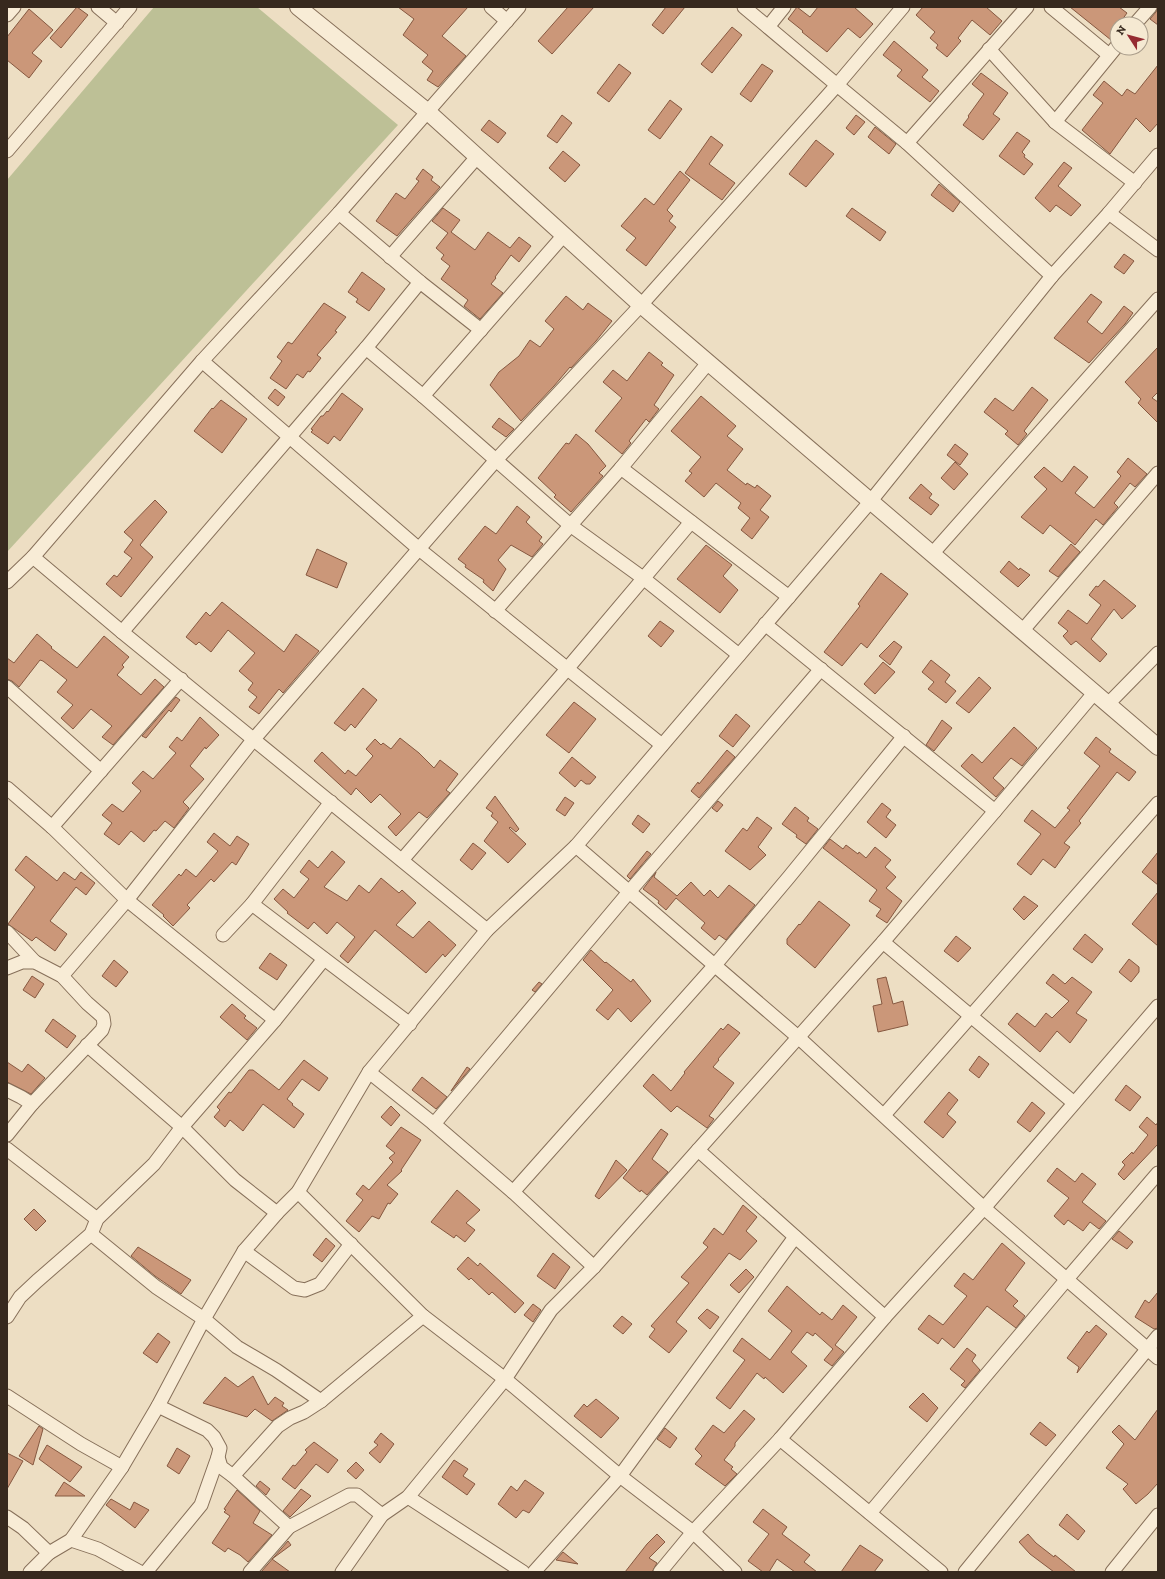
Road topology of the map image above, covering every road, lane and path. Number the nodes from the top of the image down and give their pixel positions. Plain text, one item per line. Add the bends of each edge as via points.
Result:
1 (14, 7) edge
2 (98, 7) edge
3 (130, 7) edge
4 (298, 7) edge
5 (491, 7) edge
6 (519, 7) edge
7 (744, 7) edge
8 (784, 7) edge
9 (903, 7) edge
10 (1027, 7) edge
11 (1051, 7) edge
12 (1150, 7) edge
13 (7, 15) edge
14 (1143, 16) edge
15 (507, 21) junction
16 (117, 23) junction
17 (768, 27) junction
18 (1109, 47) edge
19 (989, 49) junction
20 (1109, 55) edge
21 (837, 85) junction
22 (428, 112) junction
23 (1055, 122) junction
24 (907, 143) junction
25 (7, 151) edge
26 (1158, 155) edge
27 (477, 157) junction
28 (1135, 183) junction
29 (339, 213) junction
30 (1109, 213) junction
31 (564, 235) junction
32 (1158, 250) edge
33 (390, 257) junction
34 (1052, 276) junction
35 (420, 282) junction
36 (1158, 299) edge
37 (641, 305) junction
38 (481, 330) junction
39 (366, 348) junction
40 (202, 361) junction
41 (708, 363) junction
42 (423, 396) junction
43 (289, 438) junction
44 (496, 460) junction
45 (621, 468) junction
46 (1157, 476) edge
47 (870, 502) junction
48 (691, 522) junction
49 (570, 525) junction
50 (419, 550) junction
51 (932, 554) junction
52 (33, 557) junction
53 (643, 578) junction
54 (7, 582) edge
55 (789, 597) junction
56 (495, 611) junction
57 (765, 624) junction
58 (1022, 630) junction
59 (122, 632) junction
60 (1158, 653) edge
61 (739, 655) junction
62 (567, 669) junction
63 (821, 669) junction
64 (181, 679) junction
65 (7, 687) edge
66 (1095, 692) junction
67 (1108, 704) junction
68 (904, 736) junction
69 (254, 740) junction
70 (662, 745) junction
71 (1158, 747) edge
72 (101, 771) junction
73 (7, 788) edge
74 (331, 802) junction
75 (1158, 803) edge
76 (995, 811) junction
77 (52, 827) junction
78 (576, 846) junction
79 (402, 860) junction
80 (629, 892) junction
81 (127, 900) junction
82 (252, 904) junction
83 (487, 930) junction
84 (7, 932) edge
85 (223, 935) dead end
86 (883, 942) junction
87 (324, 959) junction
88 (35, 962) junction
89 (714, 965) junction
90 (7, 968) edge
91 (62, 976) junction
92 (1158, 1006) edge
93 (971, 1016) junction
94 (275, 1020) junction
95 (410, 1024) junction
96 (798, 1037) junction
97 (87, 1045) junction
98 (369, 1072) junction
99 (7, 1090) edge
100 (1074, 1102) junction
101 (32, 1104) junction
102 (884, 1115) junction
103 (434, 1124) junction
104 (182, 1128) junction
105 (7, 1135) edge
106 (7, 1149) edge
107 (698, 1150) junction
108 (1158, 1173) edge
109 (298, 1192) junction
110 (513, 1192) junction
111 (984, 1208) junction
112 (277, 1213) junction
113 (96, 1218) junction
114 (91, 1234) junction
115 (795, 1237) junction
116 (351, 1244) junction
117 (244, 1251) junction
118 (594, 1267) junction
119 (1067, 1279) junction
120 (423, 1316) junction
121 (7, 1317) edge
122 (885, 1317) junction
123 (204, 1319) junction
124 (1158, 1336) edge
125 (1147, 1348) junction
126 (1158, 1358) edge
127 (505, 1378) junction
128 (7, 1396) edge
129 (321, 1401) junction
130 (158, 1406) junction
131 (780, 1439) junction
132 (218, 1457) junction
133 (122, 1466) junction
134 (233, 1476) junction
135 (620, 1476) junction
136 (408, 1497) junction
137 (870, 1513) junction
138 (382, 1515) junction
139 (1158, 1515) edge
140 (7, 1517) edge
141 (289, 1528) junction
142 (693, 1532) junction
143 (71, 1540) junction
144 (49, 1553) junction
145 (30, 1572) edge
146 (140, 1572) edge
147 (146, 1572) edge
148 (250, 1572) edge
149 (342, 1572) edge
150 (523, 1572) edge
151 (534, 1572) edge
152 (660, 1572) edge
153 (735, 1572) edge
154 (941, 1572) edge
155 (965, 1572) edge
156 (1112, 1572) edge

1 - 13 street
2 - 16 street
3 - 16 street
4 - 22 street
5 - 15 street
6 - 15 street
7 - 17 street
8 - 17 street
9 - 21 street
10 - 19 street
11 - 18 street
12 - 14 street
15 - 22 street
16 - 25 street
17 - 21 street
19 - 23 street
19 - 24 street
20 - 23 street
21 - 24 street
21 - 37 street
22 - 27 street
22 - 29 street
23 - 28 street
24 - 34 street
26 - 28 street
27 - 31 street
27 - 33 street
28 - 30 street
29 - 33 street
29 - 40 street
30 - 32 street
30 - 34 street
31 - 37 street
31 - 38 street
33 - 35 street
34 - 47 street
35 - 38 street
35 - 39 street
36 - 51 street
37 - 41 street
37 - 44 street
38 - 42 street
39 - 42 street
39 - 43 street
40 - 43 street
40 - 52 street
41 - 45 street
41 - 47 street
42 - 44 street
43 - 50 street
43 - 59 street
44 - 49 street
44 - 50 street
45 - 48 street
45 - 49 street
46 - 58 street
47 - 51 street
47 - 55 street
48 - 53 street
48 - 55 street
49 - 53 street
49 - 56 street
50 - 56 street
50 - 69 street
51 - 58 street
52 - 54 street
52 - 59 street
53 - 61 street
53 - 62 street
55 - 57 street
56 - 62 street
57 - 61 street
57 - 63 street
58 - 66 street
59 - 64 street
60 - 67 street
61 - 70 street
62 - 70 street
62 - 79 street
63 - 68 street
63 - 80 street
64 - 69 street
64 - 72 street
65 - 72 street
66 - 67 street
66 - 76 street
67 - 71 street
68 - 76 street
68 - 89 street
69 - 74 street
69 - 81 street
70 - 78 street
72 - 77 street
73 - 77 street
74 - 79 street
74 - 82 street
75 - 93 street
76 - 86 street
77 - 81 street
78 - 80 street
78 - 83 street
79 - 83 street
80 - 89 street
80 - 103 street
81 - 91 street
81 - 94 street
82 - 85 street
82 - 87 street
83 - 95 street
84 - 88 street
86 - 93 street
86 - 96 street
87 - 94 street
87 - 95 street
88 - 90 street via 22,962
88 - 91 street
89 - 96 street
89 - 110 street
91 - 97 street via 103,1017 102,1030
92 - 100 street
93 - 100 street
93 - 102 street
94 - 104 street
95 - 98 street
96 - 102 street
96 - 107 street
97 - 101 street
97 - 104 street
98 - 103 street
98 - 109 street
99 - 101 street
100 - 111 street
101 - 105 street
102 - 111 street
103 - 110 street
104 - 112 street via 235,1180
104 - 113 street via 154,1164
106 - 113 street
107 - 115 street
107 - 118 street
108 - 119 street
109 - 112 street
109 - 116 street
110 - 118 street
111 - 119 street
111 - 122 street
112 - 117 street
113 - 114 street
114 - 121 street via 37,1281 20,1298
114 - 123 street via 156,1287
115 - 122 street
115 - 135 street
116 - 117 street via 320,1284 305,1290 294,1288
116 - 120 street
117 - 123 street
118 - 127 street via 552,1310
119 - 125 street
119 - 137 street
120 - 127 street
120 - 129 street
122 - 131 street
123 - 129 street via 237,1347
123 - 130 street
124 - 125 street
125 - 126 street
125 - 155 street
127 - 135 street
127 - 136 street
128 - 133 street via 81,1444
129 - 134 street via 278,1426
130 - 132 street via 207,1430 220,1448
130 - 133 street
131 - 137 street
131 - 142 street
132 - 134 street via 221,1467
132 - 147 street via 201,1505
133 - 143 street
134 - 141 street
135 - 142 street
135 - 151 street
136 - 138 street
136 - 150 street
137 - 154 street
138 - 141 street via 357,1495 349,1495
138 - 149 street
139 - 156 street
140 - 144 street via 23,1528
141 - 148 street
142 - 152 street
142 - 153 street
143 - 144 street
143 - 146 street via 98,1549
144 - 145 street

